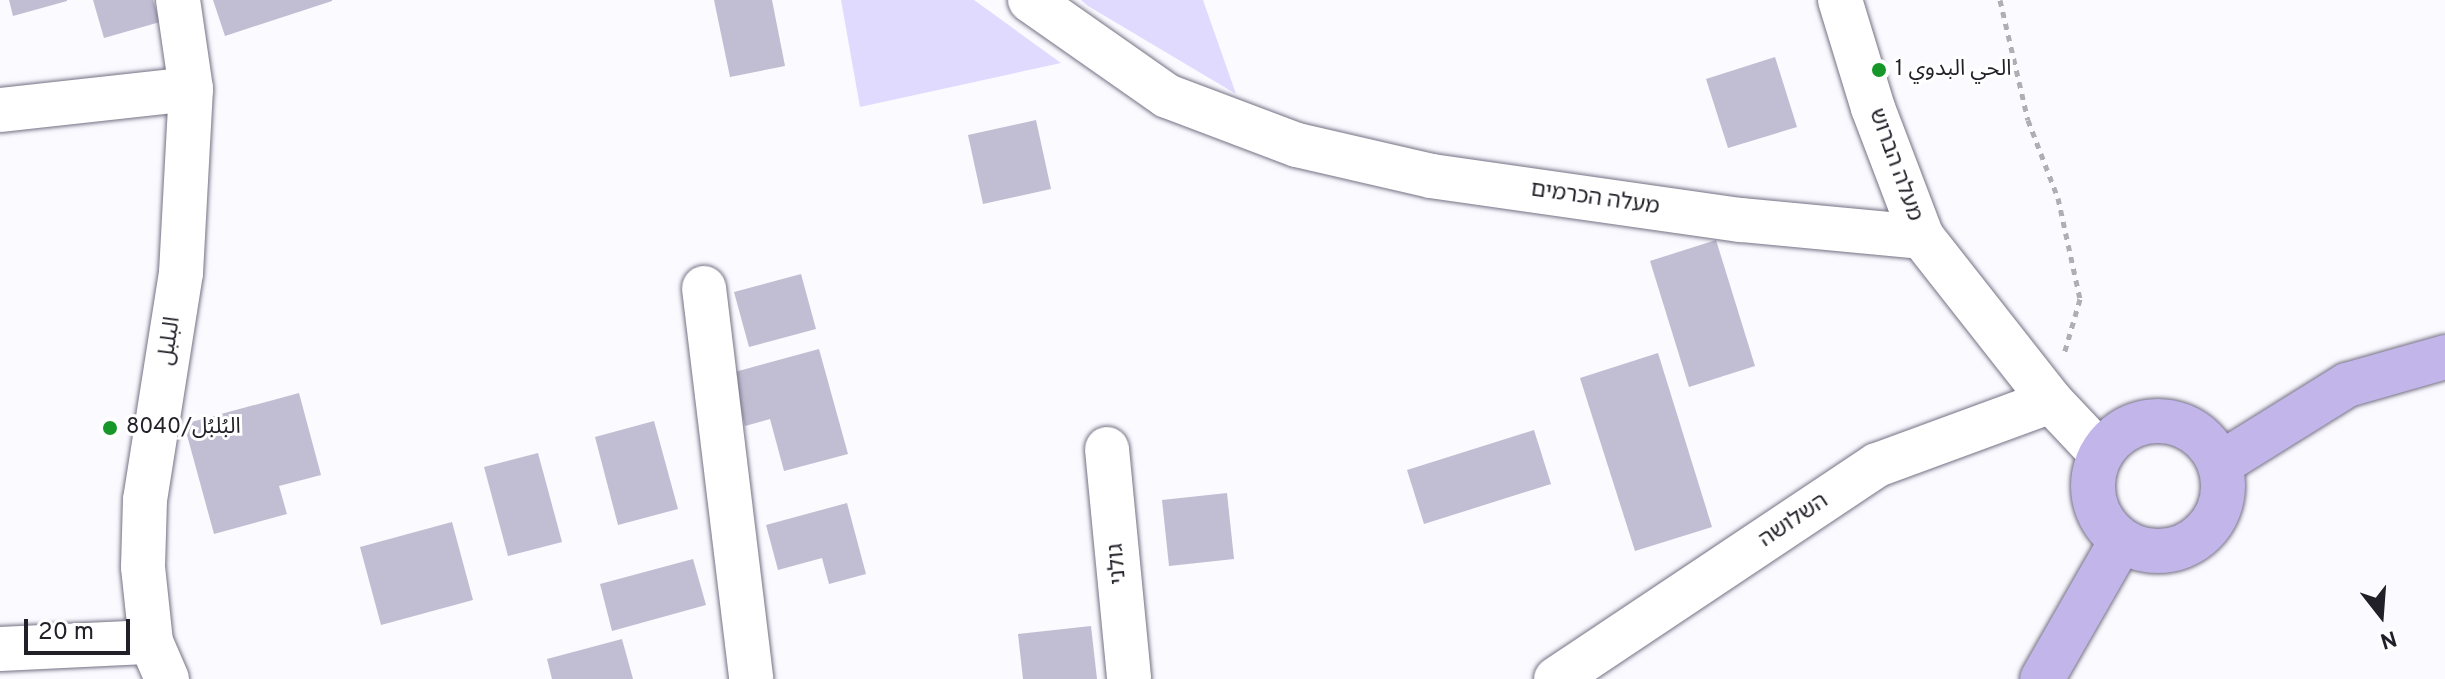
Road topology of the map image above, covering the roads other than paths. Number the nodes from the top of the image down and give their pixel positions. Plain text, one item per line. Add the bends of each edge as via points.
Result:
1 (178, 0) edge
2 (1030, 0) edge
3 (1840, 0) edge
4 (191, 89) junction
5 (0, 110) edge
6 (1922, 237) junction
7 (704, 288) dead end
8 (2445, 357) edge
9 (2051, 401) junction
10 (1107, 449) dead end
11 (2100, 453) junction
12 (2220, 464) junction
13 (2121, 541) junction
14 (0, 649) edge
15 (159, 660) edge
16 (751, 679) edge
17 (1129, 679) edge
18 (1556, 679) edge
19 (2042, 679) edge

1 - 4 street, البلبل
2 - 6 street, מעלה הכרמים via 1167,96 1297,145 1431,176 1741,220
3 - 6 street, מעלה הברוש via 1873,108
4 - 5 street
4 - 15 street, البلبل via 181,273 145,500 143,567
6 - 9 street
7 - 16 street
8 - 12 main road via 2347,385
9 - 11 street
9 - 18 street, השלושה via 1877,465
10 - 17 street, גולני
11 - 12 main road via 2132,426 2153,421 2194,431
11 - 13 main road via 2092,492 2107,528
12 - 13 main road via 2221,504 2199,538 2161,552
13 - 19 main road
14 - 15 street

